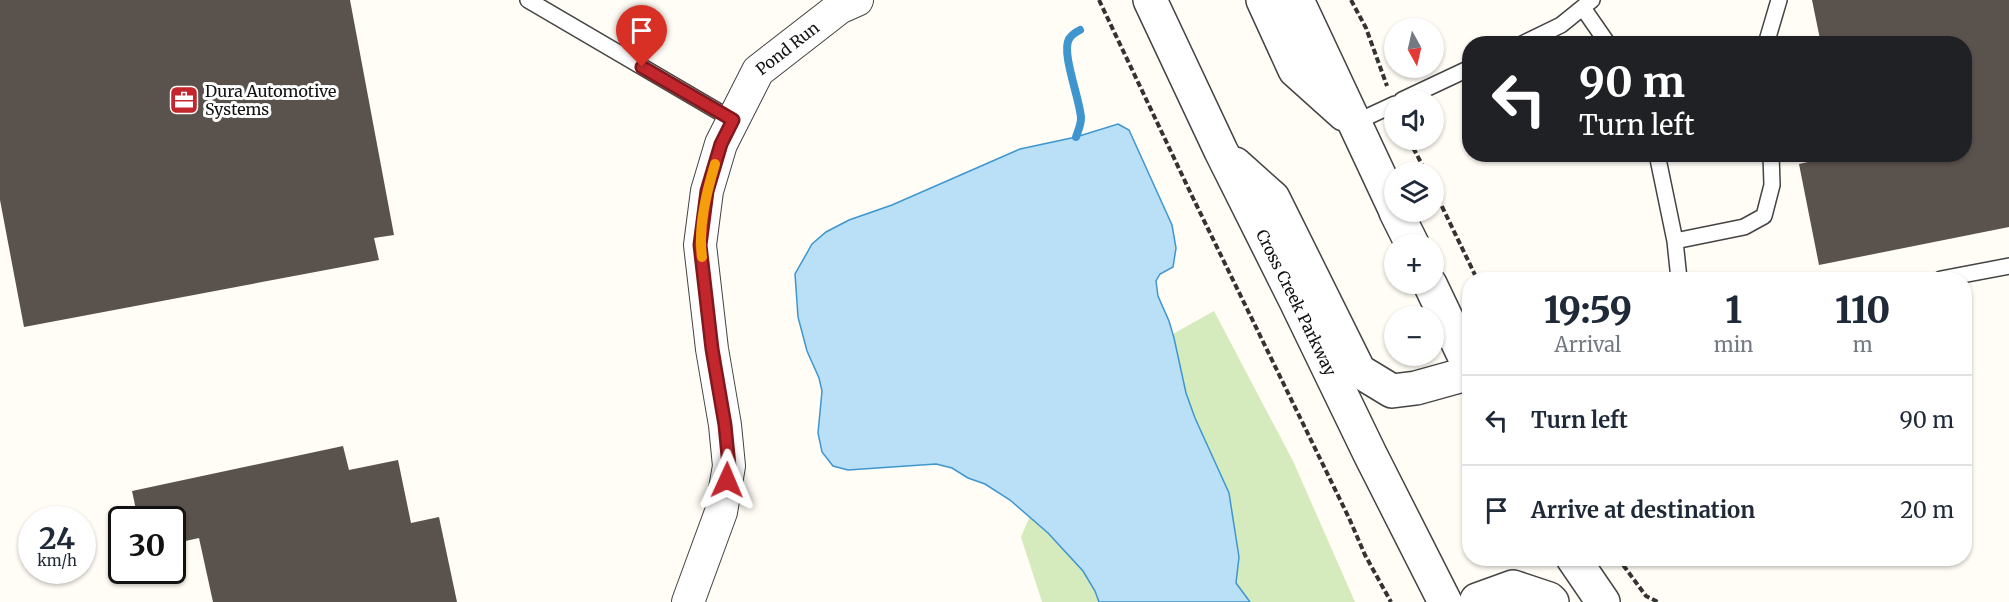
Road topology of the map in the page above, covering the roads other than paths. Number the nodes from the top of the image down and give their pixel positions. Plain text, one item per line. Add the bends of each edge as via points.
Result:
1 (528, 0) edge
2 (857, 0) edge
3 (1150, 0) edge
4 (1263, 0) edge
5 (1297, 0) edge
6 (1779, 0) edge
7 (1587, 4) edge
8 (1538, 36) edge
9 (1604, 36) edge
10 (1768, 36) edge
11 (1462, 72) edge
12 (1424, 90) edge
13 (1384, 109) edge
14 (733, 120) junction
15 (1354, 123) junction
16 (1221, 151) junction
17 (1659, 162) edge
18 (1771, 162) edge
19 (1384, 185) edge
20 (1675, 241) junction
21 (2009, 266) edge
22 (1678, 272) edge
23 (1972, 273) edge
24 (1435, 294) edge
25 (1462, 351) edge
26 (1462, 375) edge
27 (1578, 566) edge
28 (688, 602) edge
29 (1445, 602) edge
30 (1476, 602) edge
31 (1552, 602) edge
32 (1603, 602) edge

1 - 14 lane
2 - 14 street, Pond Run via 839,8 758,71
3 - 16 street, Cross Creek Parkway
4 - 15 street via 1295,70
5 - 15 street
6 - 10 lane
7 - 8 lane via 1561,25
7 - 9 lane
11 - 12 lane
13 - 15 lane
14 - 28 street, Pond Run via 721,144 707,191 700,245 729,466 721,512
15 - 19 street
16 - 26 street via 1274,198 1359,371 1392,391
16 - 29 street, Cross Creek Parkway
17 - 20 lane
18 - 20 lane via 1772,185 1764,216 1744,227
20 - 22 lane
21 - 23 lane
24 - 25 street
27 - 32 street
30 - 31 street via 1513,587

